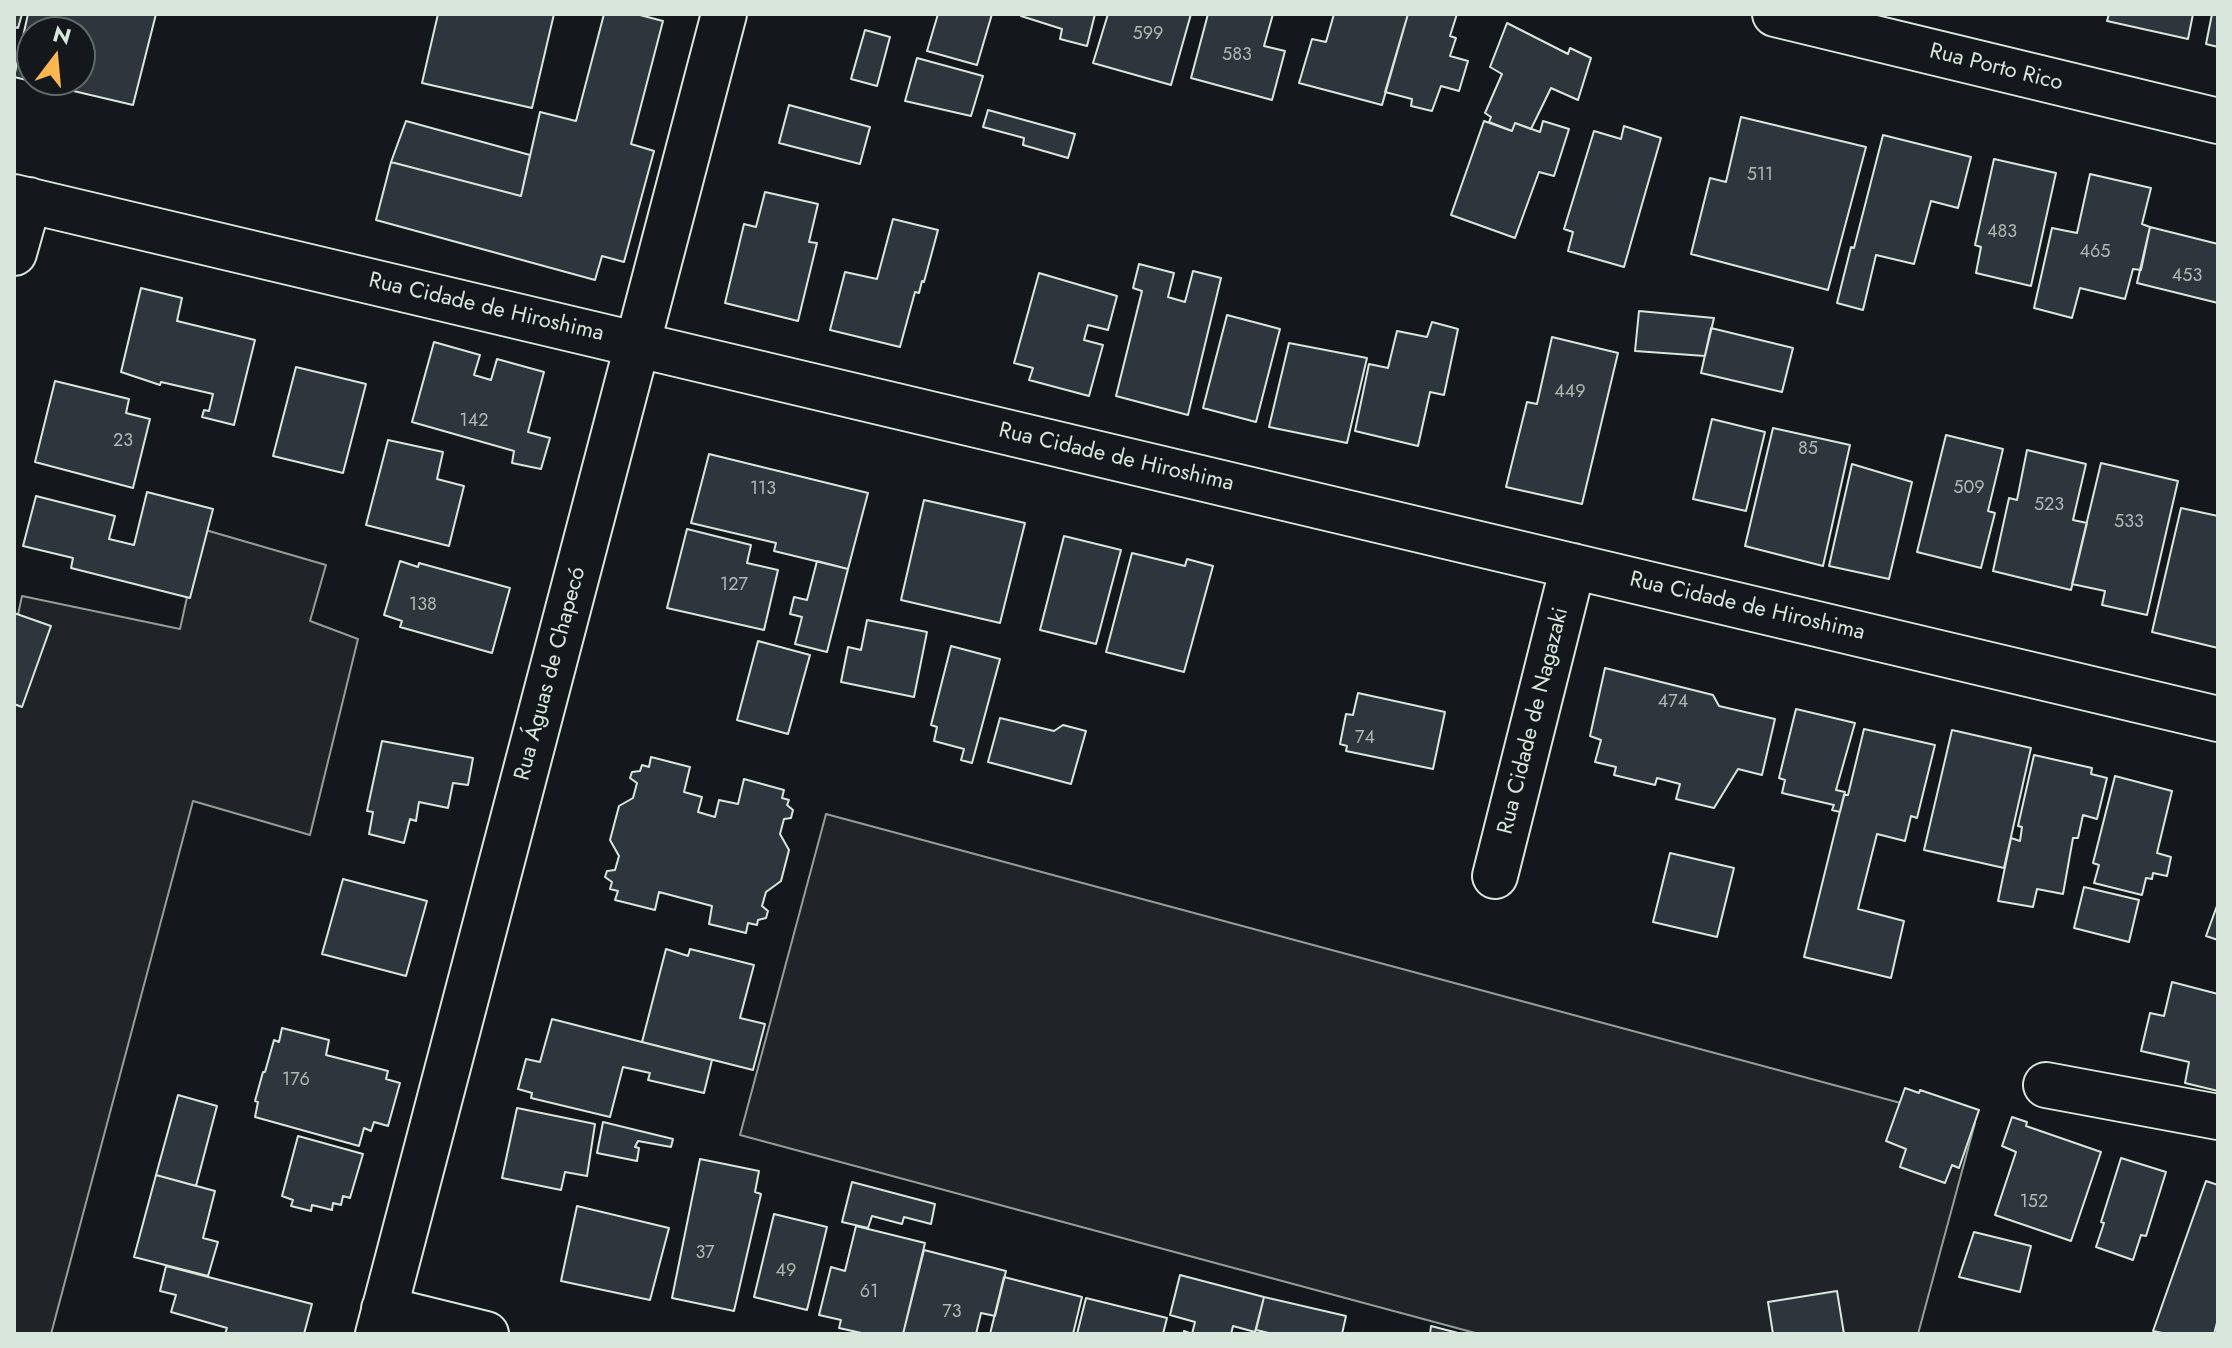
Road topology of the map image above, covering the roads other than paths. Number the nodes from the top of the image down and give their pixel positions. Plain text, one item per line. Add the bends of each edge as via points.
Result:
1 (724, 14) edge
2 (1775, 14) edge
3 (2218, 121) edge
4 (22, 199) edge
5 (14, 253) edge
6 (637, 344) junction
7 (1573, 566) junction
8 (2218, 719) edge
9 (1495, 876) dead end
10 (2046, 1085) dead end
11 (2218, 1117) edge
12 (381, 1321) edge
13 (486, 1334) edge

1 - 6 street, Rua Águas de Chapecó
2 - 3 street, Rua Porto Rico
4 - 5 street
4 - 6 street, Rua Cidade de Hiroshima
6 - 7 street, Rua Cidade de Hiroshima
6 - 12 street, Rua Águas de Chapecó
7 - 8 street, Rua Cidade de Hiroshima
7 - 9 street, Rua Cidade de Nagazaki
10 - 11 street
12 - 13 street

